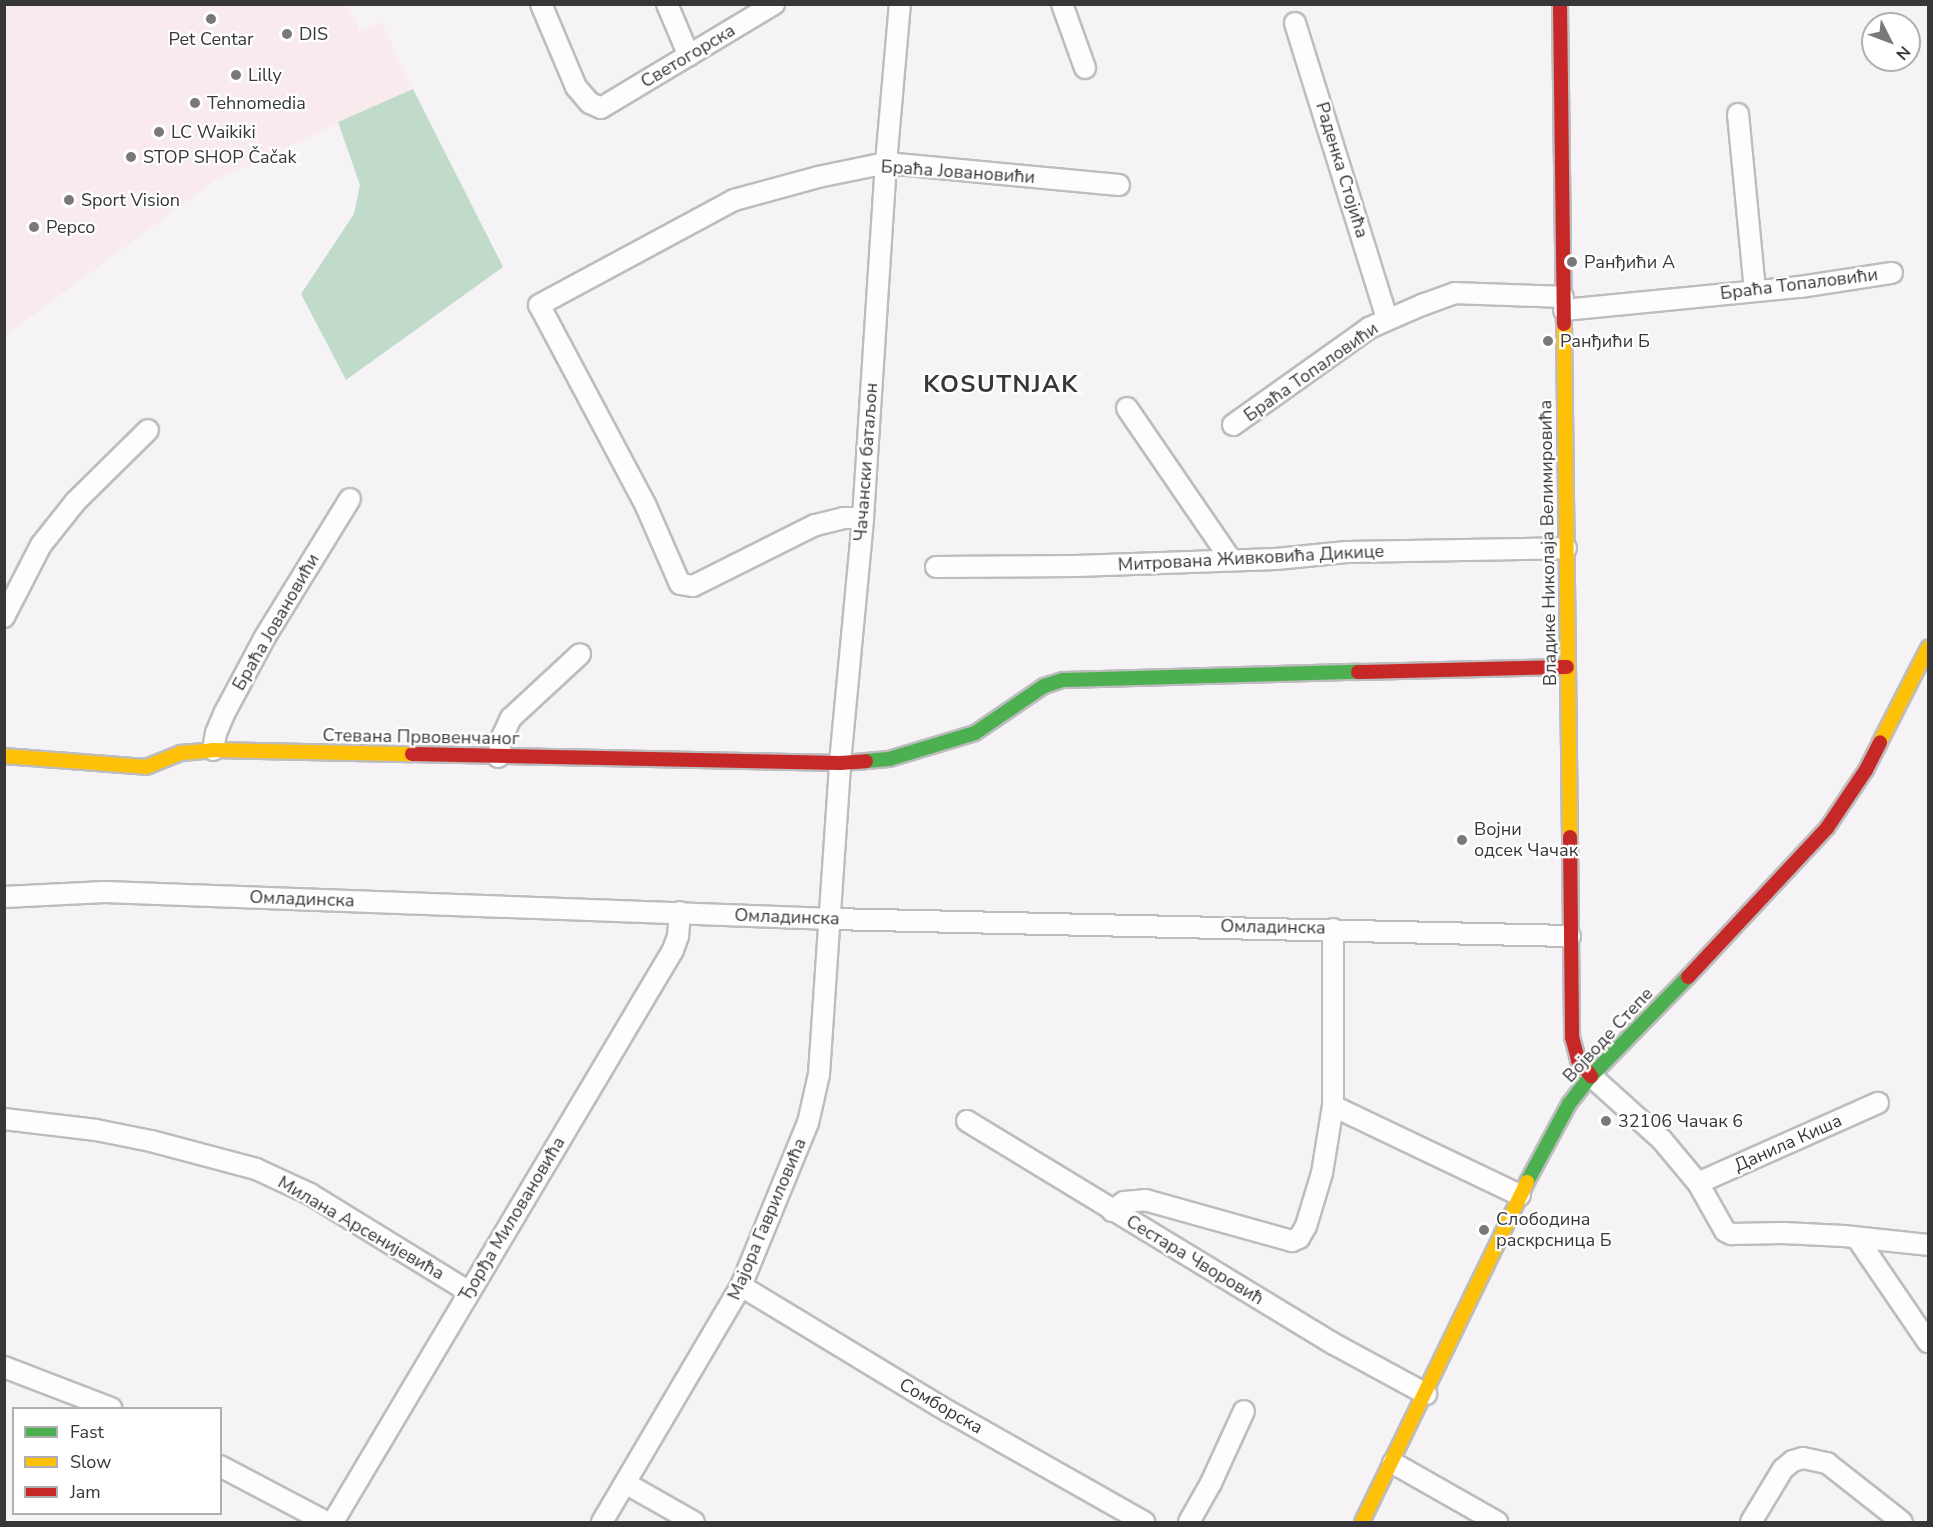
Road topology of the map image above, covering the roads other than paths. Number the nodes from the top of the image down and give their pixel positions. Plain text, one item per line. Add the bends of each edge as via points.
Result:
1 (541, 4) edge
2 (667, 4) edge
3 (774, 4) edge
4 (900, 4) edge
5 (1062, 4) edge
6 (1560, 4) edge
7 (1295, 23) dead end
8 (689, 56) junction
9 (1085, 68) dead end
10 (1738, 114) dead end
11 (886, 163) junction
12 (1119, 185) dead end
13 (1892, 273) dead end
14 (1755, 290) junction
15 (1563, 304) junction
16 (1387, 319) junction
17 (1127, 408) dead end
18 (1233, 425) dead end
19 (148, 430) dead end
20 (350, 499) dead end
21 (863, 518) junction
22 (1566, 548) junction
23 (1231, 560) junction
24 (936, 567) dead end
25 (4, 617) edge
26 (1929, 648) edge
27 (580, 654) dead end
28 (1567, 668) junction
29 (213, 750) junction
30 (4, 756) edge
31 (498, 757) junction
32 (840, 764) junction
33 (4, 897) edge
34 (680, 912) junction
35 (831, 919) junction
36 (1333, 928) junction
37 (1570, 936) junction
38 (1591, 1076) junction
39 (1878, 1103) dead end
40 (1333, 1106) junction
41 (4, 1119) edge
42 (967, 1121) dead end
43 (1698, 1183) junction
44 (1520, 1195) junction
45 (1112, 1210) junction
46 (1857, 1238) junction
47 (1929, 1245) edge
48 (741, 1286) junction
49 (469, 1292) junction
50 (1929, 1342) edge
51 (4, 1367) edge
52 (1426, 1394) junction
53 (108, 1407) edge
54 (1244, 1411) dead end
55 (1393, 1463) junction
56 (222, 1467) edge
57 (625, 1483) junction
58 (326, 1522) edge
59 (333, 1522) edge
60 (602, 1522) edge
61 (694, 1522) edge
62 (1144, 1522) edge
63 (1189, 1522) edge
64 (1362, 1522) edge
65 (1497, 1522) edge
66 (1751, 1522) edge
67 (1902, 1522) edge

1 - 8 street, Светогорска via 576,87 590,103 601,108
2 - 8 street
3 - 8 street, Светогорска
4 - 11 street, Чачански батаљон
5 - 9 street
6 - 15 street, Владике Николаја Велимировића
7 - 16 street, Раденка Стојића
10 - 14 street
11 - 12 street, Браћа Јовановићи
11 - 21 street, Чачански батаљон
11 - 21 street, Браћа Јовановићи via 734,200 539,305 645,504 680,584 693,586 815,525
13 - 14 street, Браћа Топаловићи
14 - 15 street, Браћа Топаловићи
15 - 16 street, Браћа Топаловићи via 1455,293
15 - 22 street, Владике Николаја Велимировића
16 - 18 street, Браћа Топаловићи via 1317,363
17 - 23 street
19 - 25 street via 76,501 41,545
20 - 29 street, Браћа Јовановићи via 265,637 224,714
21 - 32 street, Чачански батаљон
22 - 23 street, Митрована Живковића Дикице via 1347,552
22 - 28 street, Владике Николаја Велимировића
23 - 24 street, Митрована Живковића Дикице
26 - 38 street, Војводе Степе via 1866,770 1827,828
27 - 31 street via 511,718
28 - 32 street, Стевана Првовенчаног via 1064,680 1044,686 975,733 889,759
28 - 37 street, Владике Николаја Велимировића
29 - 30 street, Стевана Првовенчаног via 181,753 146,767
29 - 31 street, Стевана Првовенчаног
31 - 32 street, Стевана Првовенчаног
32 - 35 street, Чачански батаљон
33 - 34 street, Омладинска via 105,892
34 - 35 street, Омладинска
34 - 49 street, Ђорђа Миловановића via 673,950
35 - 36 street, Омладинска
35 - 48 street, Мајора Гавриловића via 815,1097
36 - 37 street, Омладинска
36 - 40 street
37 - 38 street, Владике Николаја Велимировића via 1572,1037 1578,1060
38 - 43 street via 1651,1129
38 - 44 street, Војводе Степе via 1565,1111
39 - 43 street, Данила Киша
40 - 44 street
40 - 45 street via 1322,1173 1306,1226 1296,1240 1145,1200 1124,1202
41 - 49 street, Милана Арсенијевића via 96,1130 256,1169 310,1194
42 - 45 street, Сестара Чворовић
43 - 46 street via 1721,1228 1731,1234
44 - 52 street, Војводе Степе
45 - 52 street, Сестара Чворовић via 1334,1344
46 - 47 street
46 - 50 street
48 - 57 street, Мајора Гавриловића
48 - 62 street, Сомборска via 939,1406
49 - 59 street, Ђорђа Миловановића
51 - 53 street
52 - 55 street, Војводе Степе
54 - 63 street
55 - 64 street, Војводе Степе
55 - 65 street
56 - 58 street
57 - 60 street, Мајора Гавриловића
57 - 61 street
66 - 67 street via 1783,1468 1803,1458 1827,1463

